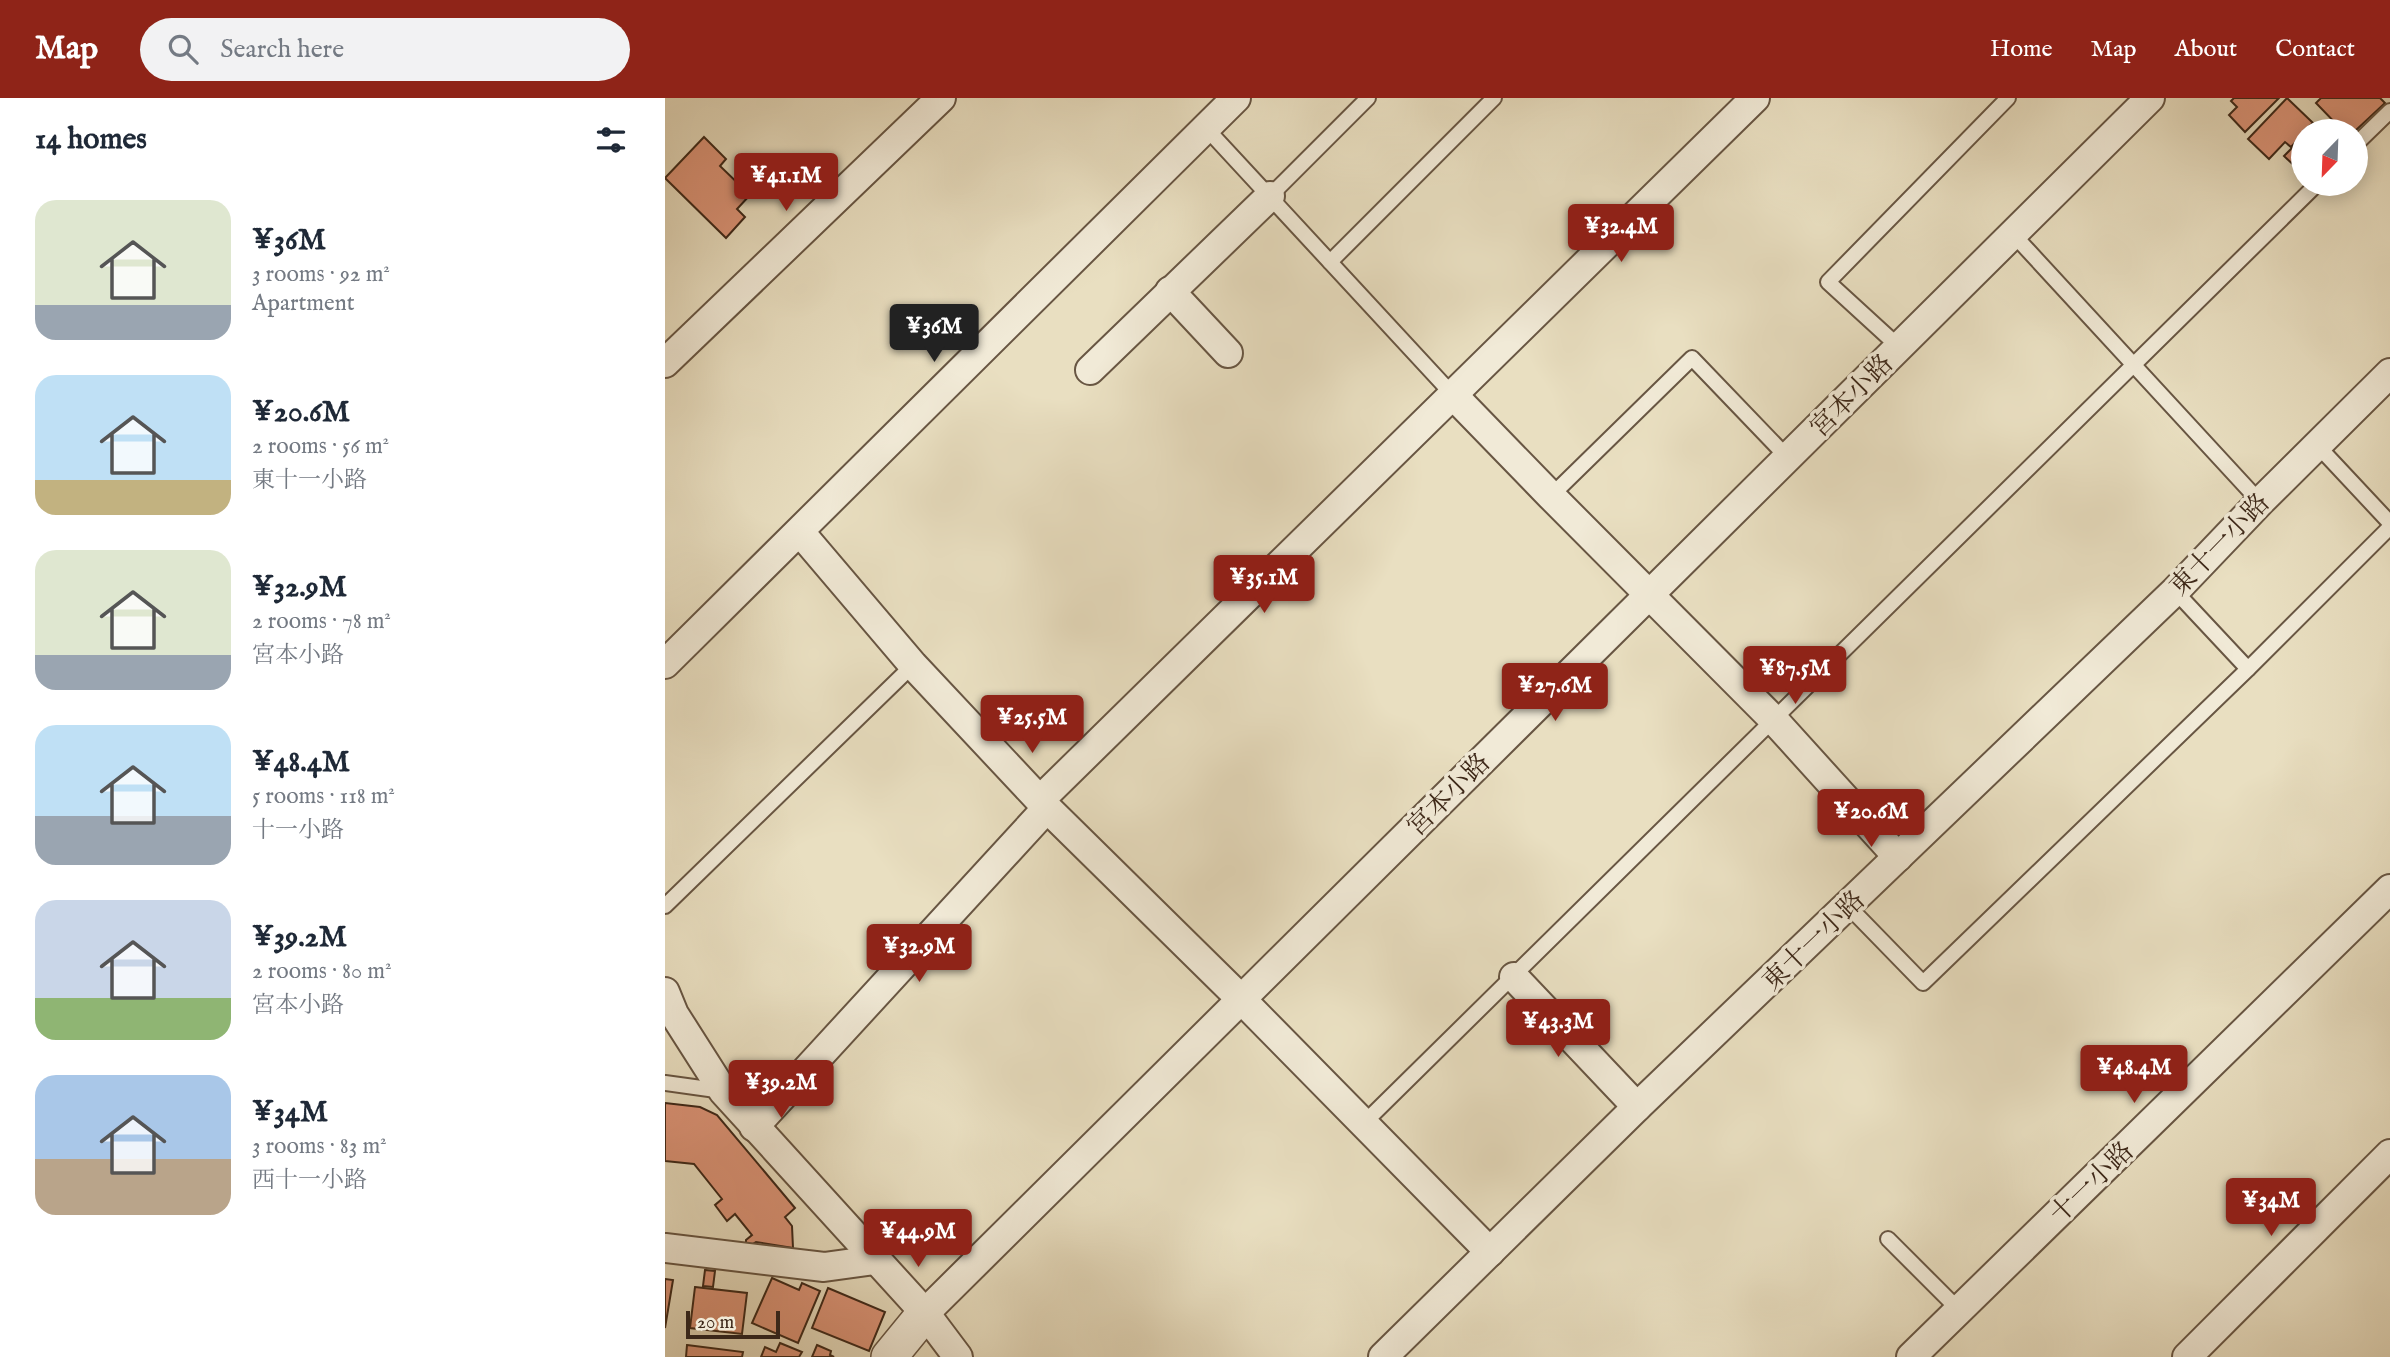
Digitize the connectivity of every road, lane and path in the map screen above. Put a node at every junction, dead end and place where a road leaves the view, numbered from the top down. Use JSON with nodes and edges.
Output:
{"nodes":[{"id":1,"x":941,"y":98,"type":"edge"},
{"id":2,"x":1236,"y":98,"type":"edge"},
{"id":3,"x":1368,"y":98,"type":"edge"},
{"id":4,"x":1494,"y":98,"type":"edge"},
{"id":5,"x":1755,"y":98,"type":"edge"},
{"id":6,"x":2008,"y":98,"type":"edge"},
{"id":7,"x":2150,"y":98,"type":"edge"},
{"id":8,"x":2390,"y":111,"type":"edge"},
{"id":9,"x":1206,"y":128,"type":"junction"},
{"id":10,"x":2368,"y":132,"type":"edge"},
{"id":11,"x":1270,"y":196,"type":"junction"},
{"id":12,"x":2305,"y":196,"type":"edge"},
{"id":13,"x":2013,"y":234,"type":"junction"},
{"id":14,"x":1330,"y":262,"type":"junction"},
{"id":15,"x":1170,"y":291,"type":"junction"},
{"id":16,"x":1899,"y":347,"type":"junction"},
{"id":17,"x":1228,"y":353,"type":"dead end"},
{"id":18,"x":665,"y":363,"type":"edge"},
{"id":19,"x":2134,"y":365,"type":"junction"},
{"id":20,"x":1090,"y":370,"type":"dead end"},
{"id":21,"x":2390,"y":373,"type":"edge"},
{"id":22,"x":1453,"y":395,"type":"junction"},
{"id":23,"x":2317,"y":445,"type":"junction"},
{"id":24,"x":1788,"y":458,"type":"junction"},
{"id":25,"x":1551,"y":496,"type":"junction"},
{"id":26,"x":2260,"y":502,"type":"junction"},
{"id":27,"x":2390,"y":525,"type":"edge"},
{"id":28,"x":800,"y":532,"type":"junction"},
{"id":29,"x":2175,"y":590,"type":"junction"},
{"id":30,"x":1650,"y":594,"type":"junction"},
{"id":31,"x":665,"y":664,"type":"edge"},
{"id":32,"x":913,"y":666,"type":"junction"},
{"id":33,"x":2249,"y":669,"type":"junction"},
{"id":34,"x":1773,"y":719,"type":"junction"},
{"id":35,"x":1044,"y":804,"type":"junction"},
{"id":36,"x":1898,"y":857,"type":"junction"},
{"id":37,"x":2390,"y":889,"type":"edge"},
{"id":38,"x":665,"y":906,"type":"edge"},
{"id":39,"x":1849,"y":906,"type":"junction"},
{"id":40,"x":1514,"y":978,"type":"junction"},
{"id":41,"x":665,"y":992,"type":"edge"},
{"id":42,"x":1241,"y":999,"type":"junction"},
{"id":43,"x":665,"y":1083,"type":"edge"},
{"id":44,"x":723,"y":1091,"type":"junction"},
{"id":45,"x":1637,"y":1107,"type":"junction"},
{"id":46,"x":1363,"y":1124,"type":"junction"},
{"id":47,"x":754,"y":1127,"type":"junction"},
{"id":48,"x":2390,"y":1154,"type":"edge"},
{"id":49,"x":1888,"y":1239,"type":"dead end"},
{"id":50,"x":665,"y":1248,"type":"edge"},
{"id":51,"x":1490,"y":1252,"type":"junction"},
{"id":52,"x":875,"y":1260,"type":"junction"},
{"id":53,"x":1959,"y":1310,"type":"junction"},
{"id":54,"x":925,"y":1313,"type":"junction"},
{"id":55,"x":889,"y":1357,"type":"edge"},
{"id":56,"x":958,"y":1357,"type":"edge"},
{"id":57,"x":1383,"y":1357,"type":"edge"},
{"id":58,"x":1911,"y":1357,"type":"edge"},
{"id":59,"x":2187,"y":1357,"type":"edge"}],
"edges":[{"from":1,"to":18,"type":"street"},
{"from":2,"to":9,"type":"street"},
{"from":3,"to":11,"type":"lane"},
{"from":4,"to":14,"type":"lane"},
{"from":5,"to":22,"type":"street"},
{"from":6,"to":16,"type":"lane"},
{"from":7,"to":13,"type":"street","name":"宮本小路"},
{"from":8,"to":10,"type":"lane"},
{"from":9,"to":11,"type":"lane"},
{"from":9,"to":28,"type":"street"},
{"from":11,"to":14,"type":"lane"},
{"from":11,"to":15,"type":"street"},
{"from":12,"to":19,"type":"lane"},
{"from":13,"to":16,"type":"street","name":"宮本小路"},
{"from":13,"to":19,"type":"lane"},
{"from":14,"to":22,"type":"lane"},
{"from":15,"to":17,"type":"street"},
{"from":15,"to":20,"type":"street"},
{"from":16,"to":24,"type":"street","name":"宮本小路"},
{"from":19,"to":26,"type":"lane"},
{"from":19,"to":34,"type":"lane"},
{"from":21,"to":23,"type":"street","name":"東十一小路"},
{"from":22,"to":25,"type":"street"},
{"from":22,"to":35,"type":"street"},
{"from":23,"to":26,"type":"street","name":"東十一小路"},
{"from":23,"to":27,"type":"lane"},
{"from":24,"to":25,"type":"lane"},
{"from":24,"to":30,"type":"street","name":"宮本小路"},
{"from":25,"to":30,"type":"street"},
{"from":26,"to":29,"type":"street","name":"東十一小路"},
{"from":27,"to":33,"type":"lane"},
{"from":28,"to":31,"type":"street"},
{"from":28,"to":32,"type":"street"},
{"from":29,"to":33,"type":"lane"},
{"from":29,"to":36,"type":"street","name":"東十一小路"},
{"from":30,"to":34,"type":"street"},
{"from":30,"to":42,"type":"street","name":"宮本小路"},
{"from":32,"to":35,"type":"street"},
{"from":32,"to":38,"type":"lane"},
{"from":33,"to":39,"type":"lane"},
{"from":34,"to":36,"type":"street"},
{"from":34,"to":40,"type":"lane"},
{"from":35,"to":42,"type":"street"},
{"from":35,"to":47,"type":"street"},
{"from":36,"to":39,"type":"street","name":"東十一小路"},
{"from":37,"to":53,"type":"street","name":"十一小路"},
{"from":39,"to":45,"type":"street","name":"東十一小路"},
{"from":40,"to":45,"type":"street"},
{"from":40,"to":46,"type":"lane"},
{"from":41,"to":44,"type":"street"},
{"from":42,"to":46,"type":"street"},
{"from":42,"to":54,"type":"street","name":"宮本小路"},
{"from":43,"to":44,"type":"lane"},
{"from":44,"to":47,"type":"street"},
{"from":45,"to":51,"type":"street","name":"東十一小路"},
{"from":46,"to":51,"type":"street"},
{"from":47,"to":52,"type":"street"},
{"from":48,"to":59,"type":"street"},
{"from":49,"to":53,"type":"lane"},
{"from":50,"to":52,"type":"street"},
{"from":51,"to":57,"type":"street","name":"東十一小路"},
{"from":52,"to":54,"type":"street"},
{"from":53,"to":58,"type":"street","name":"十一小路"},
{"from":54,"to":55,"type":"street"},
{"from":54,"to":56,"type":"street"}]}
